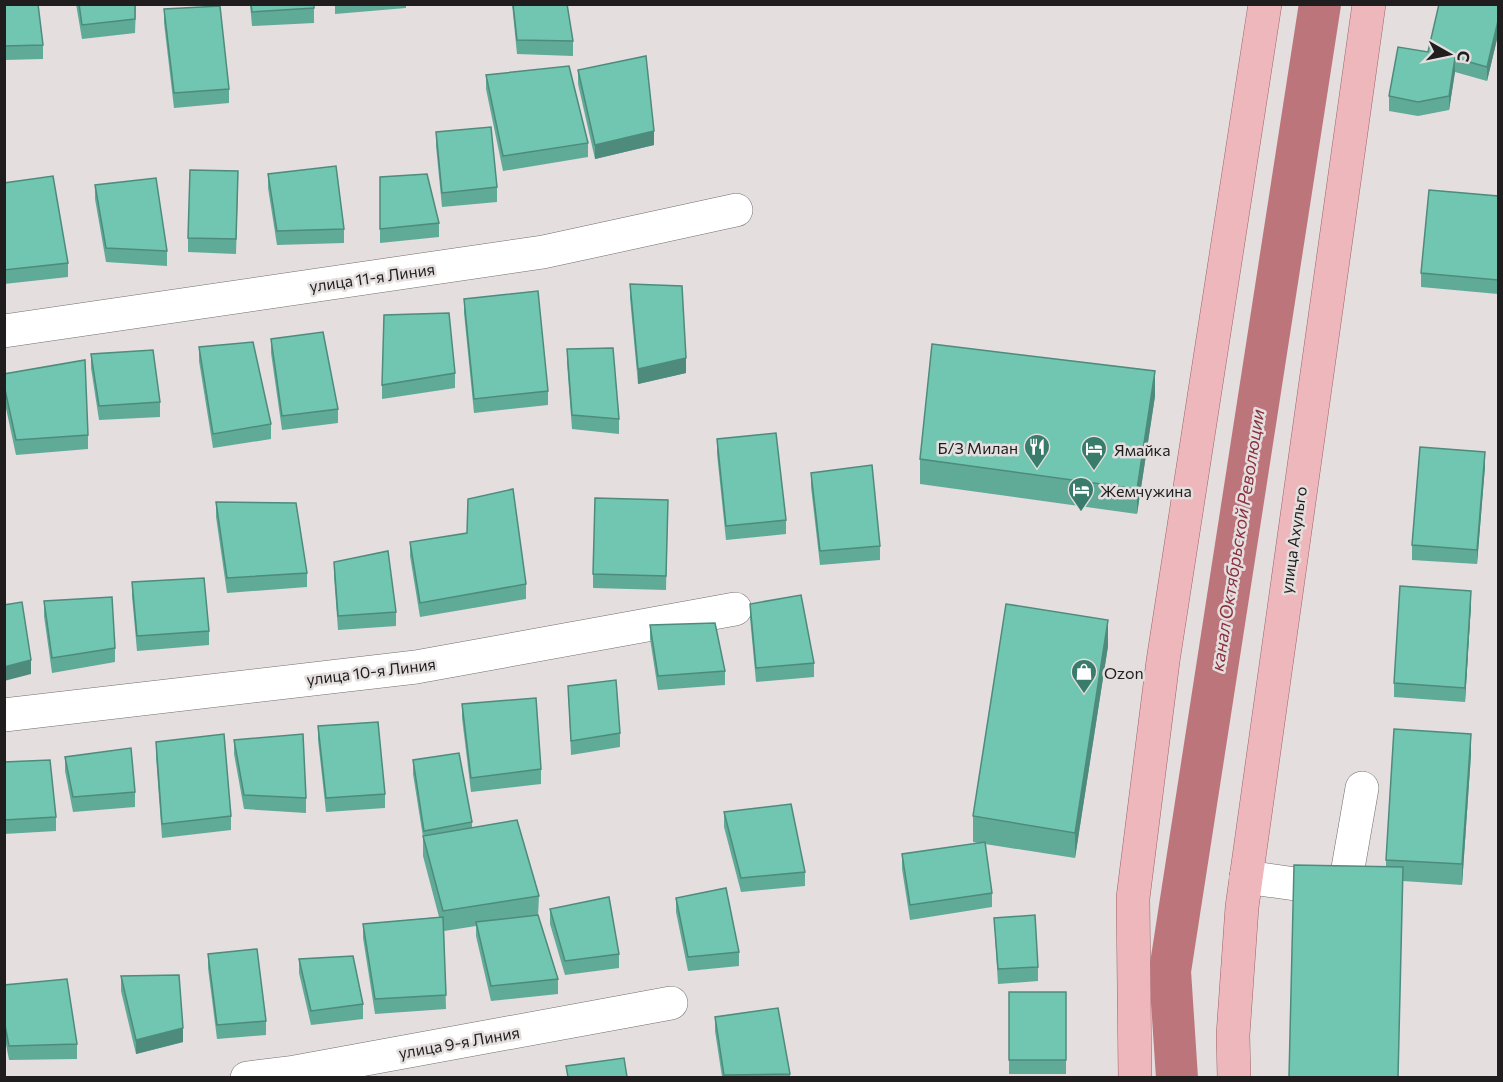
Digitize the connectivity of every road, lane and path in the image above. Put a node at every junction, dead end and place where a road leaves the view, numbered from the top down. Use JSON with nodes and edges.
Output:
{"nodes":[{"id":1,"x":1265,"y":4,"type":"edge"},
{"id":2,"x":1369,"y":4,"type":"edge"},
{"id":3,"x":736,"y":210,"type":"dead end"},
{"id":4,"x":4,"y":331,"type":"edge"},
{"id":5,"x":735,"y":609,"type":"dead end"},
{"id":6,"x":4,"y":715,"type":"edge"},
{"id":7,"x":1362,"y":788,"type":"dead end"},
{"id":8,"x":1246,"y":877,"type":"junction"},
{"id":9,"x":671,"y":1003,"type":"dead end"},
{"id":10,"x":247,"y":1077,"type":"edge"},
{"id":11,"x":1135,"y":1077,"type":"edge"},
{"id":12,"x":1234,"y":1077,"type":"edge"}],
"edges":[{"from":1,"to":11,"type":"main road"},
{"from":2,"to":8,"type":"main road","name":"улица Ахульго"},
{"from":3,"to":4,"type":"street","name":"улица 11-я Линия"},
{"from":5,"to":6,"type":"street","name":"улица 10-я Линия"},
{"from":7,"to":8,"type":"street"},
{"from":8,"to":12,"type":"main road","name":"улица Ахульго"},
{"from":9,"to":10,"type":"street","name":"улица 9-я Линия"}]}
